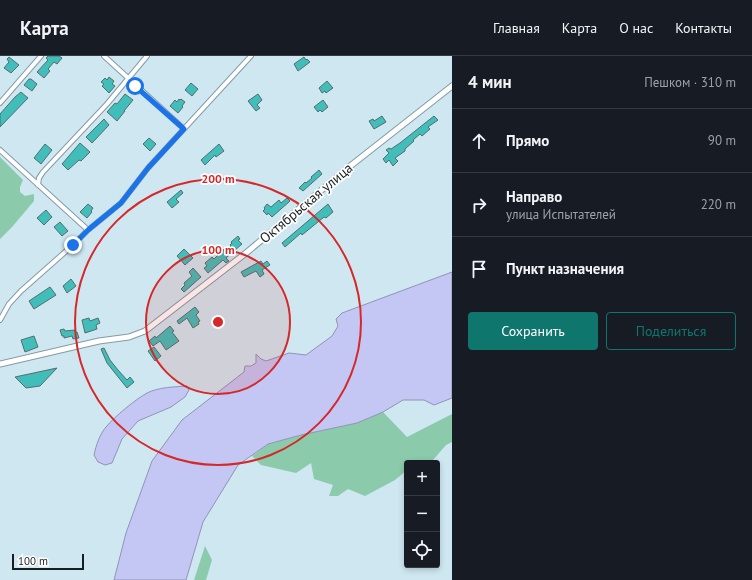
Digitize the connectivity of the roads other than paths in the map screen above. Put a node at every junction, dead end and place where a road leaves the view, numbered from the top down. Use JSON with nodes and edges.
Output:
{"nodes":[{"id":1,"x":41,"y":56,"type":"edge"},
{"id":2,"x":104,"y":56,"type":"edge"},
{"id":3,"x":147,"y":56,"type":"edge"},
{"id":4,"x":250,"y":56,"type":"edge"},
{"id":5,"x":128,"y":78,"type":"junction"},
{"id":6,"x":452,"y":86,"type":"edge"},
{"id":7,"x":0,"y":103,"type":"edge"},
{"id":8,"x":184,"y":129,"type":"junction"},
{"id":9,"x":0,"y":150,"type":"edge"},
{"id":10,"x":38,"y":184,"type":"junction"},
{"id":11,"x":88,"y":230,"type":"junction"},
{"id":12,"x":0,"y":320,"type":"edge"},
{"id":13,"x":0,"y":364,"type":"edge"}],
"edges":[{"from":1,"to":7,"type":"street"},
{"from":2,"to":5,"type":"street"},
{"from":3,"to":5,"type":"street"},
{"from":4,"to":8,"type":"street"},
{"from":5,"to":8,"type":"street"},
{"from":5,"to":10,"type":"street"},
{"from":6,"to":13,"type":"street","name":"Октябрьская улица"},
{"from":8,"to":11,"type":"street"},
{"from":9,"to":10,"type":"street"},
{"from":10,"to":11,"type":"street"},
{"from":11,"to":12,"type":"street"}]}
